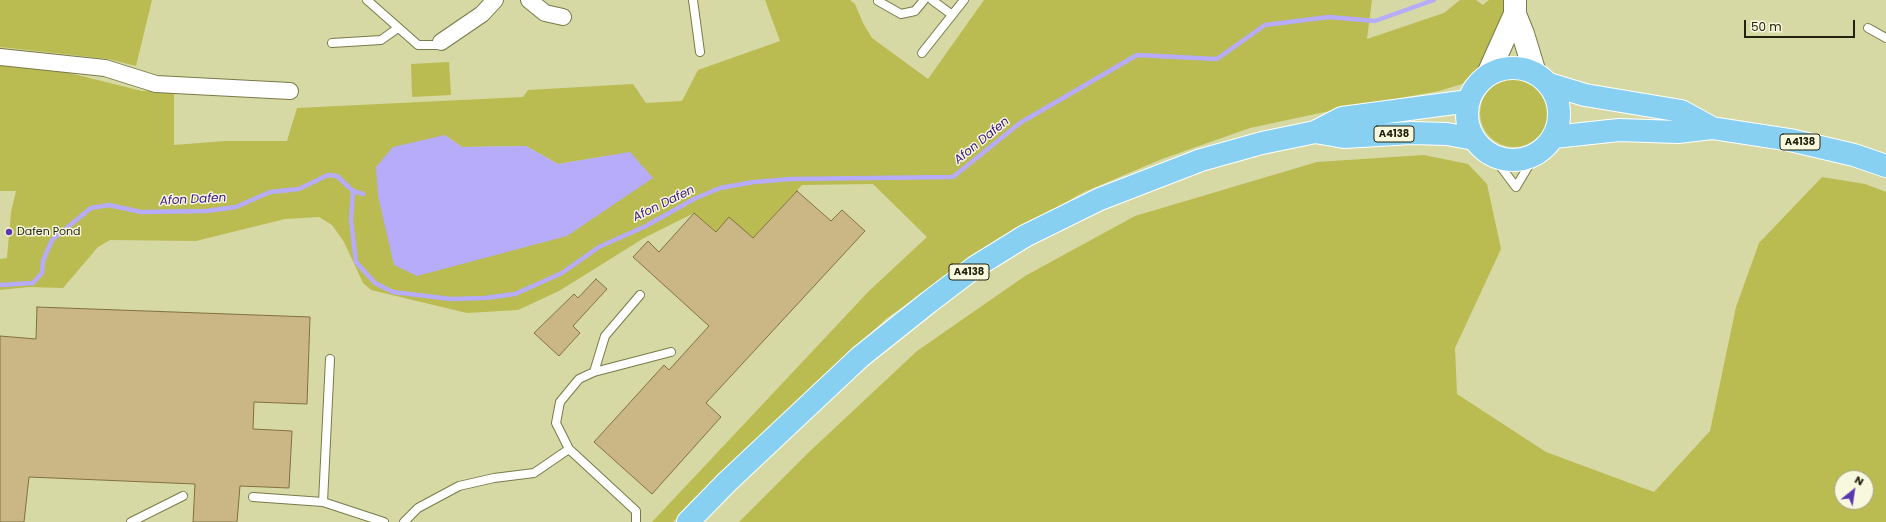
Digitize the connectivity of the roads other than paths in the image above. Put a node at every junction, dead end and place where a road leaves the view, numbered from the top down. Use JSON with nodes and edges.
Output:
{"nodes":[{"id":1,"x":367,"y":0,"type":"edge"},
{"id":2,"x":495,"y":0,"type":"edge"},
{"id":3,"x":529,"y":0,"type":"edge"},
{"id":4,"x":694,"y":0,"type":"edge"},
{"id":5,"x":924,"y":0,"type":"edge"},
{"id":6,"x":932,"y":0,"type":"edge"},
{"id":7,"x":964,"y":0,"type":"edge"},
{"id":8,"x":878,"y":1,"type":"dead end"},
{"id":9,"x":1515,"y":7,"type":"edge"},
{"id":10,"x":951,"y":14,"type":"junction"},
{"id":11,"x":563,"y":17,"type":"dead end"},
{"id":12,"x":398,"y":28,"type":"junction"},
{"id":13,"x":1868,"y":28,"type":"dead end"},
{"id":14,"x":1886,"y":38,"type":"edge"},
{"id":15,"x":441,"y":42,"type":"joint"},
{"id":16,"x":332,"y":43,"type":"dead end"},
{"id":17,"x":700,"y":52,"type":"dead end"},
{"id":18,"x":922,"y":53,"type":"dead end"},
{"id":19,"x":0,"y":57,"type":"edge"},
{"id":20,"x":1488,"y":74,"type":"junction"},
{"id":21,"x":1542,"y":78,"type":"junction"},
{"id":22,"x":290,"y":91,"type":"dead end"},
{"id":23,"x":1469,"y":101,"type":"junction"},
{"id":24,"x":1712,"y":128,"type":"junction"},
{"id":25,"x":1315,"y":132,"type":"junction"},
{"id":26,"x":1554,"y":137,"type":"junction"},
{"id":27,"x":1474,"y":139,"type":"junction"},
{"id":28,"x":1886,"y":166,"type":"edge"},
{"id":29,"x":640,"y":295,"type":"dead end"},
{"id":30,"x":671,"y":352,"type":"dead end"},
{"id":31,"x":330,"y":359,"type":"dead end"},
{"id":32,"x":594,"y":372,"type":"junction"},
{"id":33,"x":568,"y":449,"type":"junction"},
{"id":34,"x":183,"y":496,"type":"dead end"},
{"id":35,"x":253,"y":497,"type":"dead end"},
{"id":36,"x":323,"y":502,"type":"junction"},
{"id":37,"x":131,"y":522,"type":"edge"},
{"id":38,"x":384,"y":522,"type":"edge"},
{"id":39,"x":404,"y":522,"type":"edge"},
{"id":40,"x":636,"y":522,"type":"edge"},
{"id":41,"x":688,"y":522,"type":"edge"}],
"edges":[{"from":1,"to":12,"type":"lane"},
{"from":2,"to":15,"type":"street"},
{"from":3,"to":11,"type":"street"},
{"from":4,"to":17,"type":"lane"},
{"from":5,"to":8,"type":"lane"},
{"from":6,"to":10,"type":"lane"},
{"from":7,"to":10,"type":"lane"},
{"from":9,"to":20,"type":"main road"},
{"from":9,"to":21,"type":"main road"},
{"from":10,"to":18,"type":"lane"},
{"from":12,"to":15,"type":"lane"},
{"from":12,"to":16,"type":"lane"},
{"from":13,"to":14,"type":"lane"},
{"from":19,"to":22,"type":"street"},
{"from":20,"to":21,"type":"highway"},
{"from":20,"to":23,"type":"highway"},
{"from":21,"to":24,"type":"highway","number":"A4138"},
{"from":21,"to":26,"type":"highway"},
{"from":23,"to":25,"type":"highway","number":"A4138"},
{"from":23,"to":27,"type":"highway"},
{"from":24,"to":26,"type":"highway","number":"A4138"},
{"from":24,"to":28,"type":"highway","number":"A4138"},
{"from":25,"to":27,"type":"highway","number":"A4138"},
{"from":25,"to":41,"type":"highway","number":"A4138"},
{"from":26,"to":27,"type":"highway"},
{"from":29,"to":32,"type":"lane"},
{"from":30,"to":32,"type":"lane"},
{"from":31,"to":36,"type":"lane"},
{"from":32,"to":33,"type":"lane"},
{"from":33,"to":39,"type":"lane"},
{"from":33,"to":40,"type":"lane"},
{"from":34,"to":37,"type":"lane"},
{"from":35,"to":36,"type":"lane"},
{"from":36,"to":38,"type":"lane"}]}
